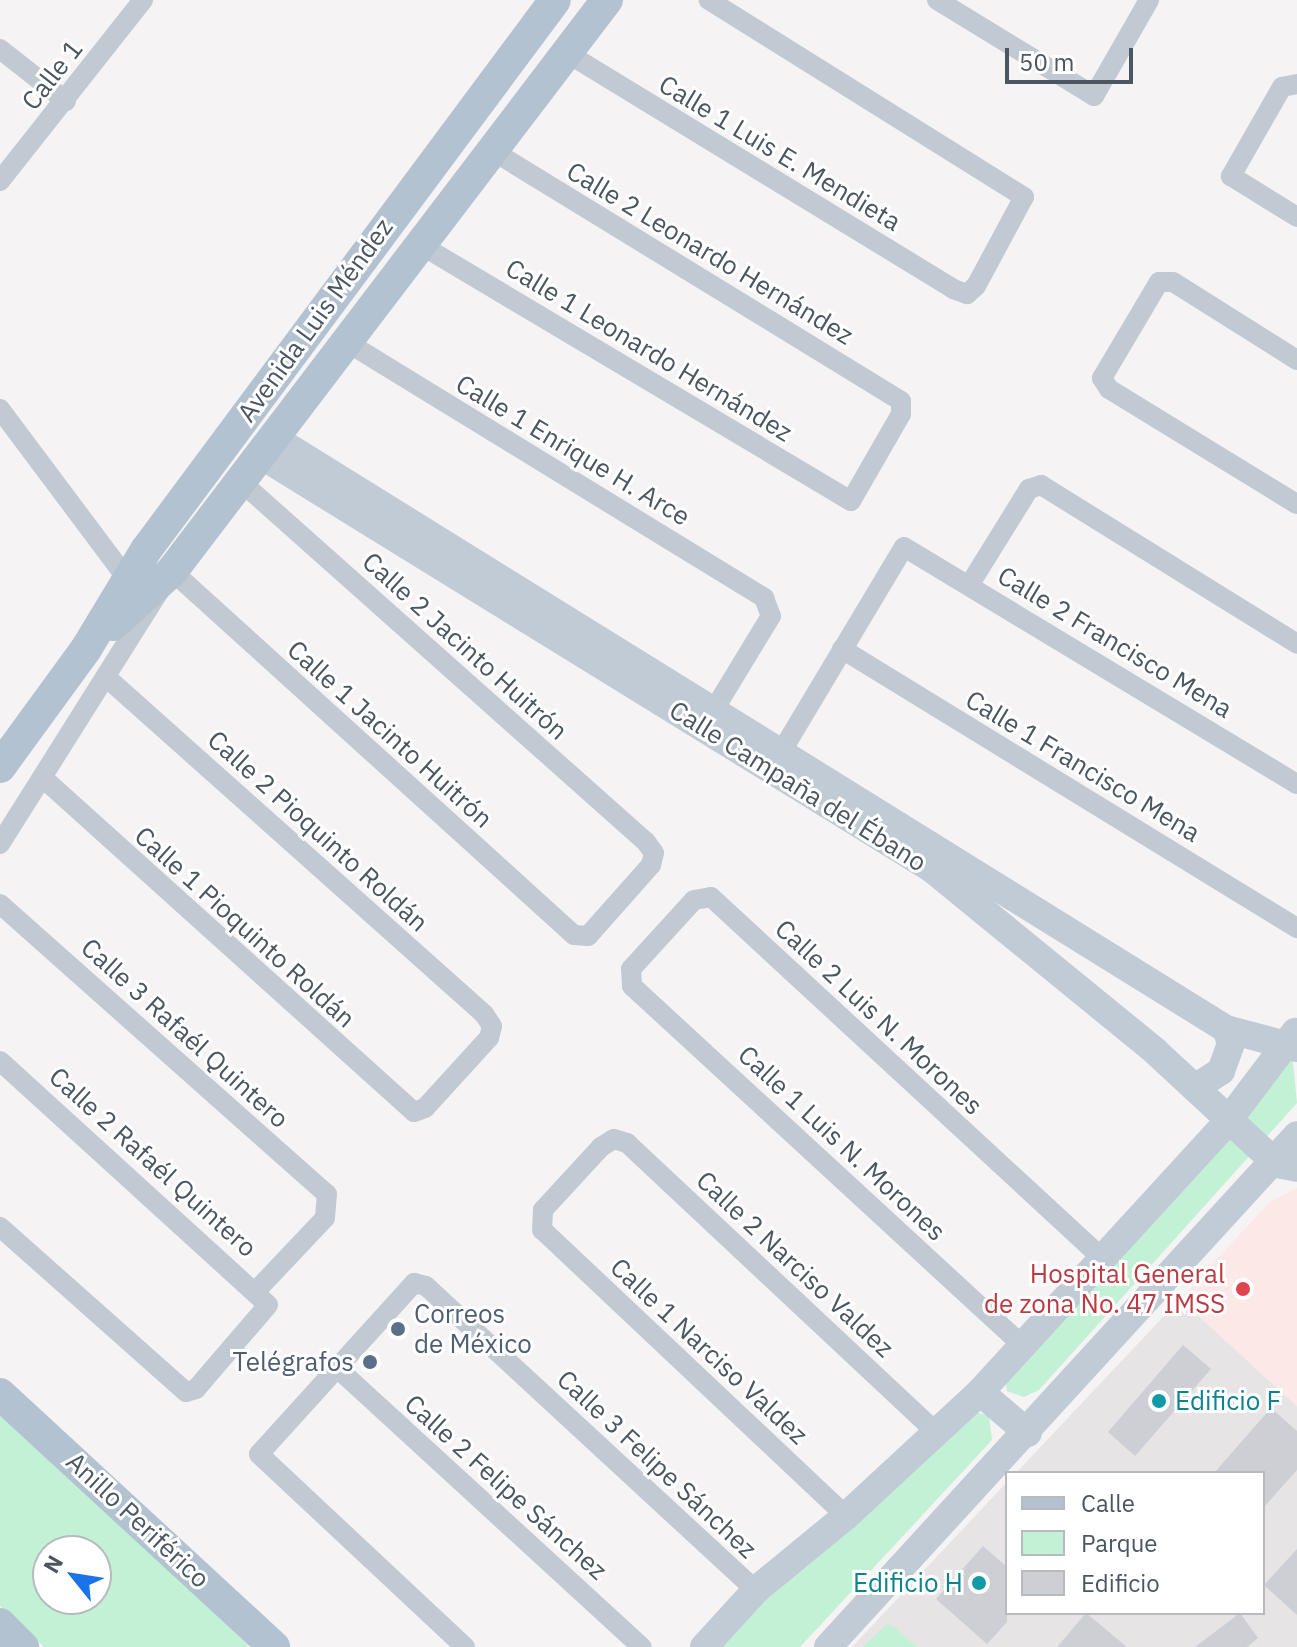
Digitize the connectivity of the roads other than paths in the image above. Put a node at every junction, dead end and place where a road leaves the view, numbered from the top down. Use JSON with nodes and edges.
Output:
{"nodes":[{"id":1,"x":142,"y":0,"type":"edge"},
{"id":2,"x":555,"y":0,"type":"edge"},
{"id":3,"x":607,"y":0,"type":"edge"},
{"id":4,"x":709,"y":0,"type":"edge"},
{"id":5,"x":937,"y":0,"type":"edge"},
{"id":6,"x":1149,"y":0,"type":"edge"},
{"id":7,"x":0,"y":49,"type":"edge"},
{"id":8,"x":567,"y":53,"type":"junction"},
{"id":9,"x":1294,"y":84,"type":"edge"},
{"id":10,"x":66,"y":101,"type":"junction"},
{"id":11,"x":492,"y":150,"type":"junction"},
{"id":12,"x":0,"y":181,"type":"edge"},
{"id":13,"x":1297,"y":217,"type":"edge"},
{"id":14,"x":421,"y":245,"type":"junction"},
{"id":15,"x":345,"y":341,"type":"junction"},
{"id":16,"x":1297,"y":360,"type":"edge"},
{"id":17,"x":0,"y":409,"type":"edge"},
{"id":18,"x":265,"y":446,"type":"junction"},
{"id":19,"x":239,"y":480,"type":"junction"},
{"id":20,"x":851,"y":501,"type":"joint"},
{"id":21,"x":1297,"y":504,"type":"edge"},
{"id":22,"x":172,"y":571,"type":"junction"},
{"id":23,"x":128,"y":580,"type":"junction"},
{"id":24,"x":970,"y":584,"type":"junction"},
{"id":25,"x":1297,"y":644,"type":"edge"},
{"id":26,"x":86,"y":649,"type":"junction"},
{"id":27,"x":842,"y":649,"type":"junction"},
{"id":28,"x":106,"y":677,"type":"junction"},
{"id":29,"x":715,"y":708,"type":"junction"},
{"id":30,"x":783,"y":749,"type":"junction"},
{"id":31,"x":0,"y":767,"type":"edge"},
{"id":32,"x":43,"y":778,"type":"junction"},
{"id":33,"x":1297,"y":784,"type":"edge"},
{"id":34,"x":0,"y":844,"type":"edge"},
{"id":35,"x":0,"y":904,"type":"edge"},
{"id":36,"x":1297,"y":928,"type":"edge"},
{"id":37,"x":574,"y":935,"type":"joint"},
{"id":38,"x":628,"y":979,"type":"joint"},
{"id":39,"x":1226,"y":1029,"type":"junction"},
{"id":40,"x":1294,"y":1040,"type":"edge"},
{"id":41,"x":0,"y":1061,"type":"edge"},
{"id":42,"x":1195,"y":1088,"type":"junction"},
{"id":43,"x":414,"y":1112,"type":"joint"},
{"id":44,"x":1227,"y":1122,"type":"junction"},
{"id":45,"x":1297,"y":1135,"type":"edge"},
{"id":46,"x":1287,"y":1166,"type":"edge"},
{"id":47,"x":539,"y":1222,"type":"joint"},
{"id":48,"x":0,"y":1227,"type":"edge"},
{"id":49,"x":1102,"y":1258,"type":"junction"},
{"id":50,"x":262,"y":1297,"type":"junction"},
{"id":51,"x":1022,"y":1345,"type":"junction"},
{"id":52,"x":335,"y":1366,"type":"junction"},
{"id":53,"x":980,"y":1392,"type":"junction"},
{"id":54,"x":0,"y":1394,"type":"edge"},
{"id":55,"x":937,"y":1433,"type":"junction"},
{"id":56,"x":1028,"y":1433,"type":"junction"},
{"id":57,"x":846,"y":1516,"type":"junction"},
{"id":58,"x":756,"y":1590,"type":"junction"},
{"id":59,"x":243,"y":1618,"type":"junction"},
{"id":60,"x":0,"y":1624,"type":"edge"},
{"id":61,"x":23,"y":1647,"type":"edge"},
{"id":62,"x":261,"y":1647,"type":"edge"},
{"id":63,"x":274,"y":1647,"type":"edge"},
{"id":64,"x":465,"y":1647,"type":"edge"},
{"id":65,"x":642,"y":1647,"type":"edge"},
{"id":66,"x":704,"y":1647,"type":"edge"},
{"id":67,"x":828,"y":1647,"type":"edge"}],
"edges":[{"from":1,"to":10,"type":"street","name":"Calle 1"},
{"from":2,"to":23,"type":"main road","name":"Avenida Luis Méndez"},
{"from":3,"to":8,"type":"main road","name":"Avenida Luis Méndez"},
{"from":4,"to":8,"type":"street","name":"Calle 1 Luis E. Mendieta"},
{"from":5,"to":6,"type":"street"},
{"from":7,"to":10,"type":"street"},
{"from":8,"to":11,"type":"main road","name":"Avenida Luis Méndez"},
{"from":9,"to":13,"type":"street"},
{"from":10,"to":12,"type":"street","name":"Calle 1"},
{"from":11,"to":14,"type":"main road","name":"Avenida Luis Méndez"},
{"from":11,"to":20,"type":"street","name":"Calle 2 Leonardo Hernández"},
{"from":14,"to":15,"type":"main road","name":"Avenida Luis Méndez"},
{"from":14,"to":20,"type":"street","name":"Calle 1 Leonardo Hernández"},
{"from":15,"to":18,"type":"main road","name":"Avenida Luis Méndez"},
{"from":15,"to":29,"type":"street","name":"Calle 1 Enrique H. Arce"},
{"from":16,"to":21,"type":"street"},
{"from":17,"to":23,"type":"street"},
{"from":18,"to":19,"type":"main road","name":"Avenida Luis Méndez"},
{"from":18,"to":29,"type":"street","name":"Calle Campaña del Ébano"},
{"from":18,"to":42,"type":"street","name":"Calle Campaña del Ébano"},
{"from":19,"to":22,"type":"main road","name":"Avenida Luis Méndez"},
{"from":19,"to":37,"type":"street","name":"Calle 2 Jacinto Huitrón"},
{"from":22,"to":26,"type":"main road","name":"Avenida Luis Méndez"},
{"from":22,"to":28,"type":"street","name":"Avenida Luis Méndez"},
{"from":22,"to":37,"type":"street","name":"Calle 1 Jacinto Huitrón"},
{"from":23,"to":26,"type":"main road","name":"Avenida Luis Méndez"},
{"from":24,"to":25,"type":"street"},
{"from":24,"to":27,"type":"street","name":"Calle 2 Francisco Mena"},
{"from":24,"to":33,"type":"street","name":"Calle 2 Francisco Mena"},
{"from":26,"to":31,"type":"main road","name":"Avenida Luis Méndez"},
{"from":27,"to":30,"type":"street"},
{"from":27,"to":36,"type":"street","name":"Calle 1 Francisco Mena"},
{"from":28,"to":32,"type":"street","name":"Avenida Luis Méndez"},
{"from":28,"to":43,"type":"street","name":"Calle 2 Pioquinto Roldán"},
{"from":29,"to":30,"type":"street","name":"Calle Campaña del Ébano"},
{"from":30,"to":39,"type":"street","name":"Calle Campaña del Ébano"},
{"from":32,"to":34,"type":"street","name":"Avenida Luis Méndez"},
{"from":32,"to":43,"type":"street","name":"Calle 1 Pioquinto Roldán"},
{"from":35,"to":50,"type":"street","name":"Calle 3 Rafaél Quintero"},
{"from":38,"to":49,"type":"street","name":"Calle 2 Luis N. Morones"},
{"from":38,"to":51,"type":"street","name":"Calle 1 Luis N. Morones"},
{"from":39,"to":40,"type":"street","name":"Calle Campaña del Ébano"},
{"from":39,"to":42,"type":"street"},
{"from":40,"to":44,"type":"street"},
{"from":41,"to":50,"type":"street","name":"Calle 2 Rafaél Quintero"},
{"from":42,"to":44,"type":"street","name":"Calle Campaña del Ébano"},
{"from":44,"to":46,"type":"street","name":"Calle Campaña del Ébano"},
{"from":44,"to":49,"type":"street"},
{"from":45,"to":46,"type":"street"},
{"from":46,"to":56,"type":"street"},
{"from":47,"to":55,"type":"street","name":"Calle 2 Narciso Valdez"},
{"from":47,"to":57,"type":"street","name":"Calle 1 Narciso Valdez"},
{"from":48,"to":50,"type":"street"},
{"from":49,"to":51,"type":"street"},
{"from":51,"to":53,"type":"street"},
{"from":52,"to":58,"type":"street","name":"Calle 3 Felipe Sánchez"},
{"from":52,"to":64,"type":"street"},
{"from":52,"to":65,"type":"street","name":"Calle 2 Felipe Sánchez"},
{"from":53,"to":55,"type":"street"},
{"from":53,"to":56,"type":"street"},
{"from":54,"to":59,"type":"main road","name":"Anillo Periférico"},
{"from":55,"to":57,"type":"street"},
{"from":56,"to":67,"type":"street"},
{"from":57,"to":58,"type":"street"},
{"from":58,"to":66,"type":"street"},
{"from":59,"to":62,"type":"main road"},
{"from":59,"to":63,"type":"main road","name":"Anillo Periférico"},
{"from":60,"to":61,"type":"main road"}]}
